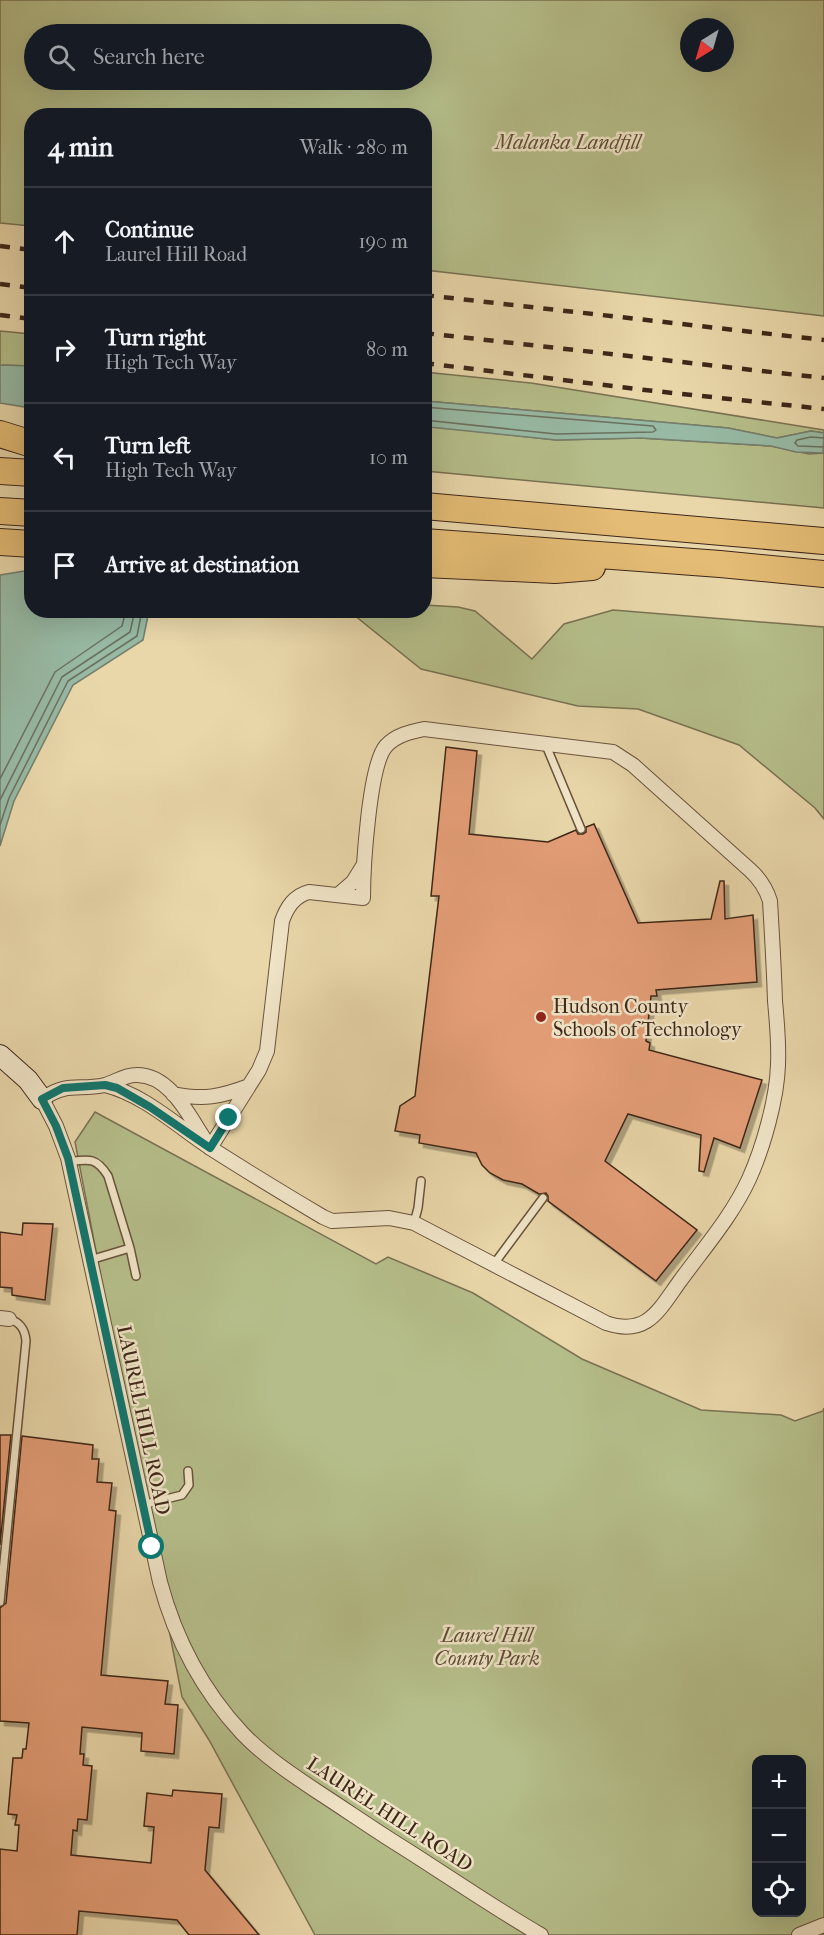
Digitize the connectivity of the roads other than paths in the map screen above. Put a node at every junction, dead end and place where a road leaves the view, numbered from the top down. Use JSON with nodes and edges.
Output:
{"nodes":[{"id":1,"x":0,"y":434,"type":"edge"},
{"id":2,"x":24,"y":442,"type":"edge"},
{"id":3,"x":0,"y":471,"type":"edge"},
{"id":4,"x":24,"y":472,"type":"edge"},
{"id":5,"x":432,"y":507,"type":"edge"},
{"id":6,"x":0,"y":511,"type":"edge"},
{"id":7,"x":24,"y":512,"type":"edge"},
{"id":8,"x":824,"y":541,"type":"edge"},
{"id":9,"x":0,"y":542,"type":"edge"},
{"id":10,"x":432,"y":543,"type":"edge"},
{"id":11,"x":24,"y":544,"type":"edge"},
{"id":12,"x":680,"y":561,"type":"junction"},
{"id":13,"x":432,"y":564,"type":"edge"},
{"id":14,"x":824,"y":574,"type":"edge"},
{"id":15,"x":545,"y":743,"type":"junction"},
{"id":16,"x":581,"y":829,"type":"dead end"},
{"id":17,"x":363,"y":866,"type":"junction"},
{"id":18,"x":338,"y":895,"type":"junction"},
{"id":19,"x":0,"y":1055,"type":"edge"},
{"id":20,"x":105,"y":1085,"type":"junction"},
{"id":21,"x":249,"y":1086,"type":"junction"},
{"id":22,"x":173,"y":1094,"type":"junction"},
{"id":23,"x":42,"y":1099,"type":"junction"},
{"id":24,"x":210,"y":1148,"type":"junction"},
{"id":25,"x":68,"y":1162,"type":"junction"},
{"id":26,"x":421,"y":1181,"type":"dead end"},
{"id":27,"x":543,"y":1198,"type":"dead end"},
{"id":28,"x":414,"y":1223,"type":"junction"},
{"id":29,"x":130,"y":1248,"type":"junction"},
{"id":30,"x":90,"y":1260,"type":"junction"},
{"id":31,"x":494,"y":1264,"type":"junction"},
{"id":32,"x":136,"y":1276,"type":"dead end"},
{"id":33,"x":4,"y":1318,"type":"edge"},
{"id":34,"x":188,"y":1471,"type":"dead end"},
{"id":35,"x":142,"y":1505,"type":"junction"},
{"id":36,"x":0,"y":1602,"type":"edge"},
{"id":37,"x":824,"y":1925,"type":"edge"},
{"id":38,"x":541,"y":1935,"type":"edge"},
{"id":39,"x":800,"y":1935,"type":"edge"}],
"edges":[{"from":1,"to":2,"type":"highway"},
{"from":3,"to":4,"type":"highway"},
{"from":5,"to":8,"type":"highway"},
{"from":6,"to":7,"type":"highway"},
{"from":9,"to":11,"type":"highway"},
{"from":10,"to":12,"type":"highway"},
{"from":12,"to":13,"type":"highway"},
{"from":12,"to":14,"type":"highway"},
{"from":15,"to":16,"type":"lane"},
{"from":15,"to":17,"type":"street"},
{"from":15,"to":31,"type":"street"},
{"from":17,"to":18,"type":"street"},
{"from":17,"to":18,"type":"street"},
{"from":18,"to":21,"type":"street"},
{"from":19,"to":23,"type":"street"},
{"from":20,"to":22,"type":"street"},
{"from":20,"to":23,"type":"street"},
{"from":20,"to":24,"type":"street"},
{"from":21,"to":22,"type":"street"},
{"from":21,"to":24,"type":"street"},
{"from":22,"to":24,"type":"street"},
{"from":23,"to":25,"type":"street","name":"LAUREL HILL ROAD"},
{"from":24,"to":28,"type":"street"},
{"from":25,"to":29,"type":"lane"},
{"from":25,"to":30,"type":"street","name":"LAUREL HILL ROAD"},
{"from":26,"to":28,"type":"lane"},
{"from":27,"to":31,"type":"lane"},
{"from":28,"to":31,"type":"street"},
{"from":29,"to":30,"type":"lane"},
{"from":29,"to":32,"type":"lane"},
{"from":30,"to":35,"type":"street","name":"LAUREL HILL ROAD"},
{"from":33,"to":36,"type":"lane"},
{"from":34,"to":35,"type":"lane"},
{"from":35,"to":38,"type":"street","name":"LAUREL HILL ROAD"},
{"from":37,"to":39,"type":"street"}]}
